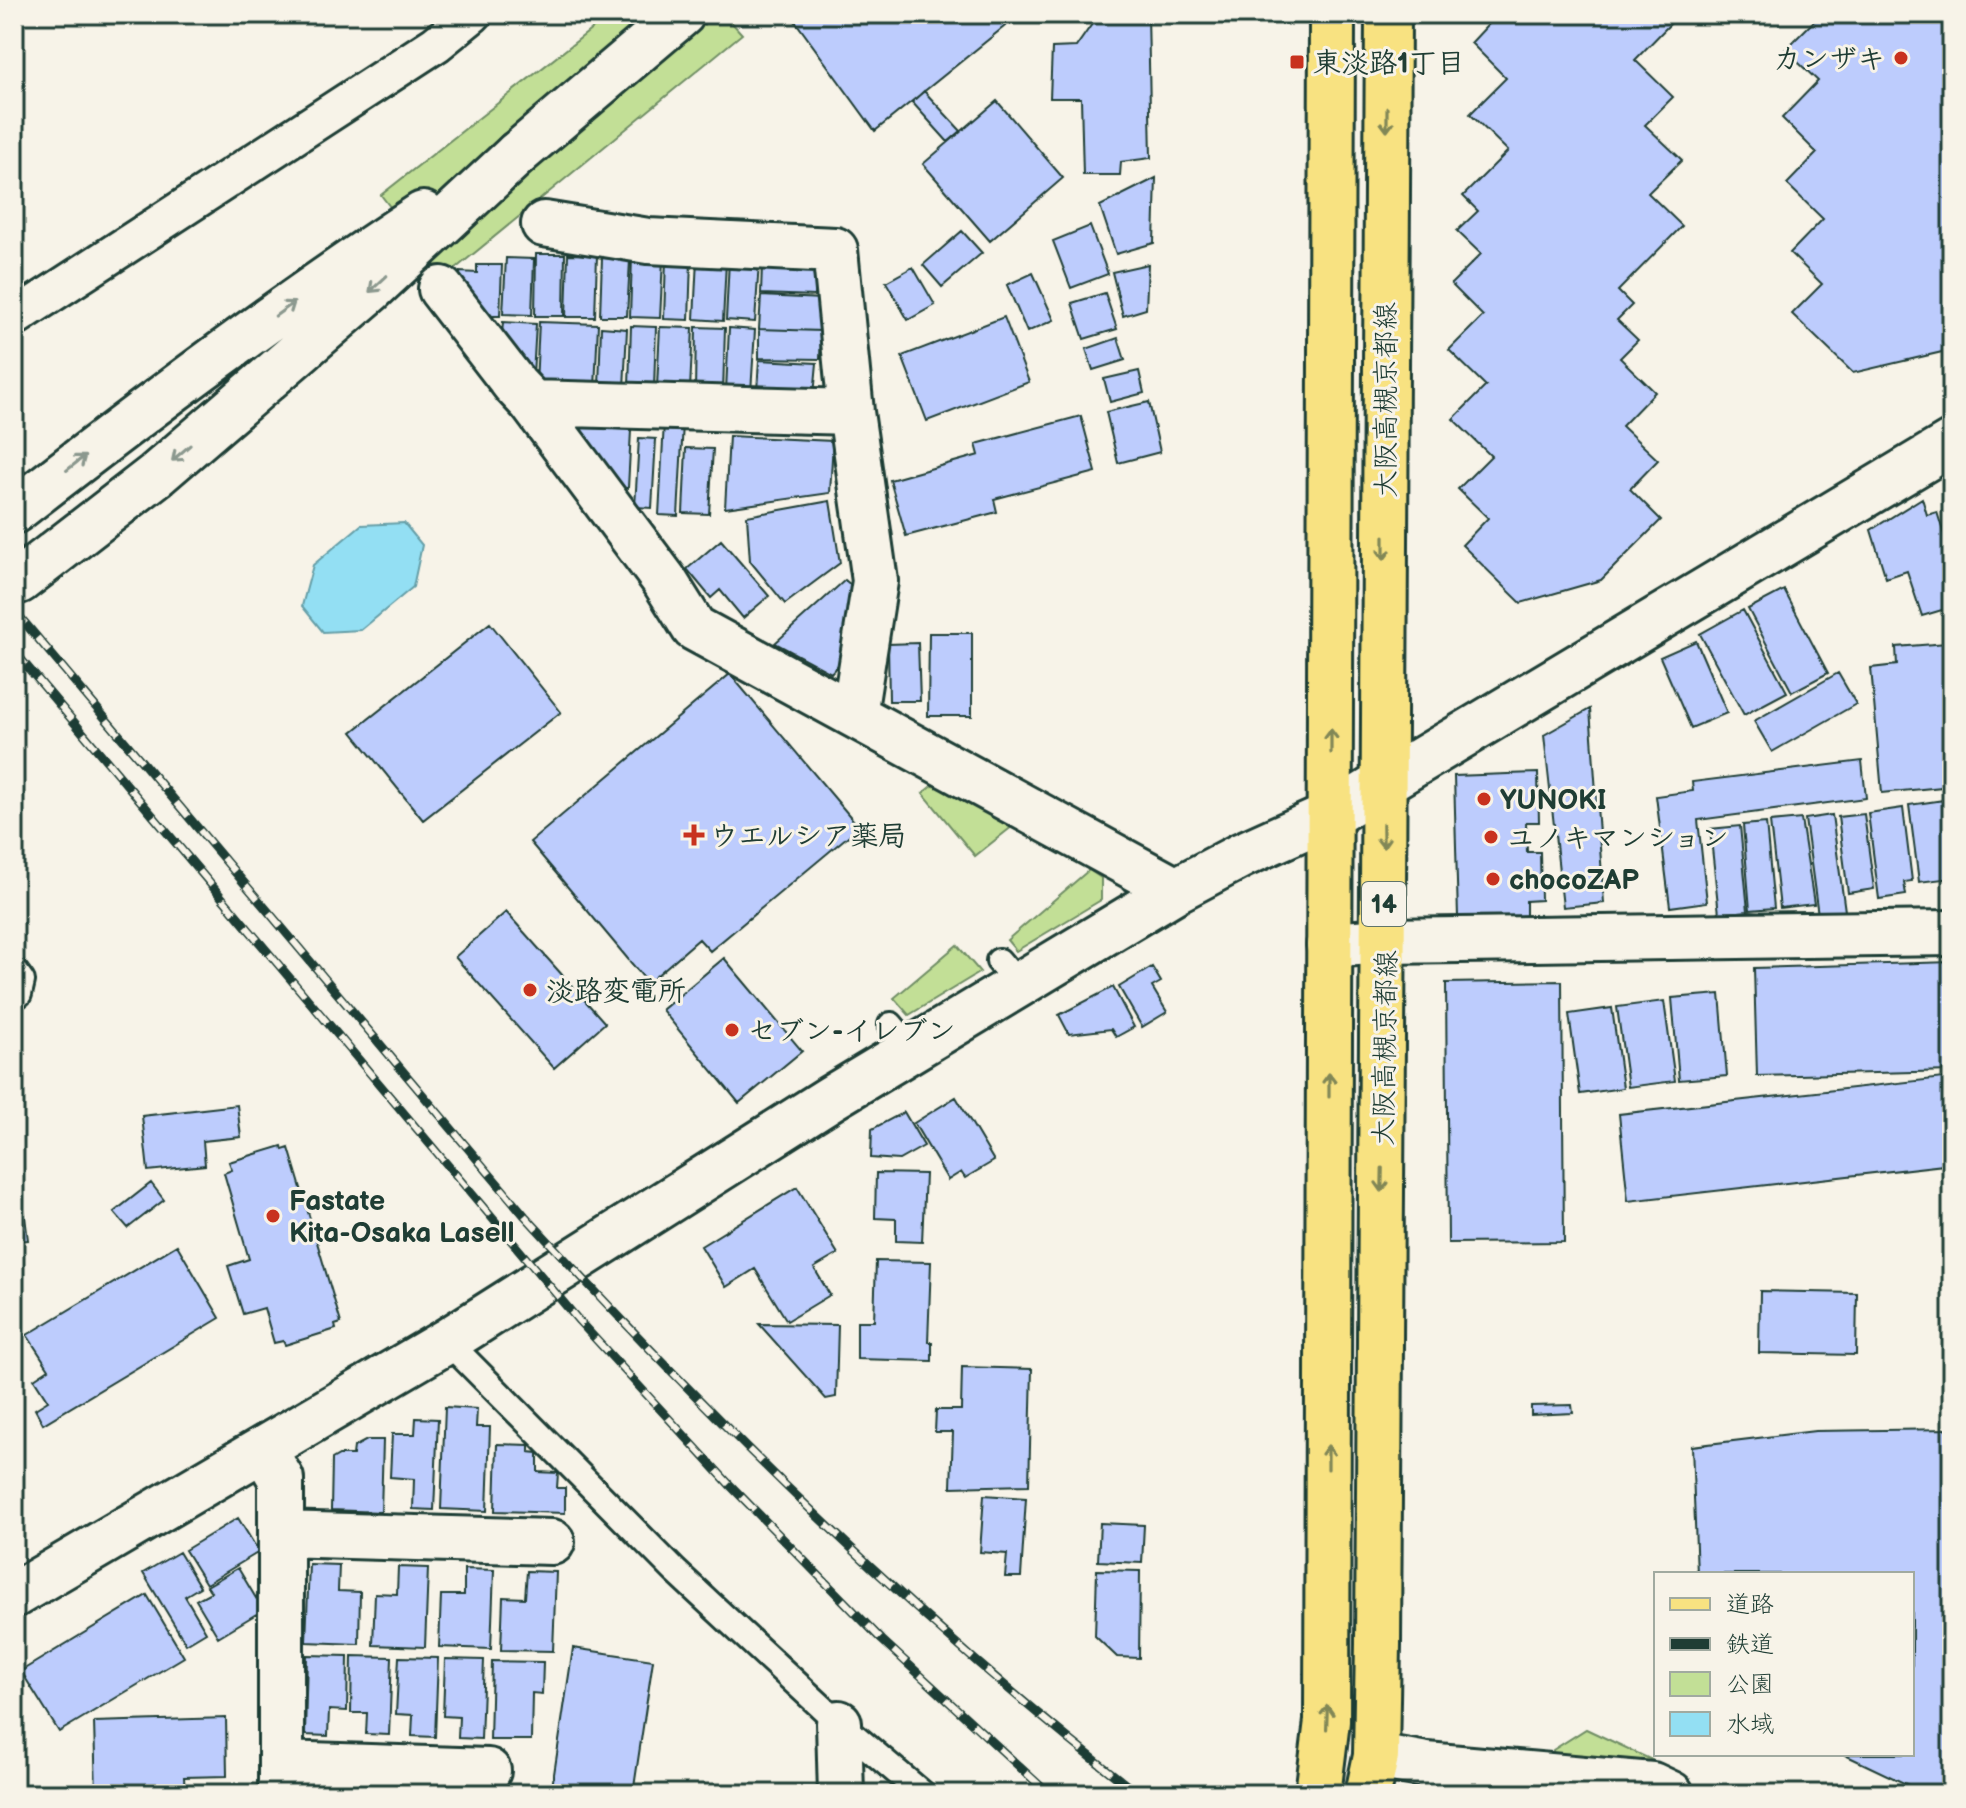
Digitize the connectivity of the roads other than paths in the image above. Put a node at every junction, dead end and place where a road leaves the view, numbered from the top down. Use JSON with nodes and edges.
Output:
{"nodes":[{"id":1,"x":473,"y":14,"type":"edge"},
{"id":2,"x":682,"y":14,"type":"edge"},
{"id":3,"x":1332,"y":14,"type":"edge"},
{"id":4,"x":1388,"y":14,"type":"edge"},
{"id":5,"x":517,"y":154,"type":"junction"},
{"id":6,"x":544,"y":224,"type":"dead end"},
{"id":7,"x":441,"y":289,"type":"dead end"},
{"id":8,"x":14,"y":318,"type":"edge"},
{"id":9,"x":532,"y":403,"type":"junction"},
{"id":10,"x":851,"y":412,"type":"junction"},
{"id":11,"x":1952,"y":443,"type":"edge"},
{"id":12,"x":14,"y":511,"type":"edge"},
{"id":13,"x":19,"y":581,"type":"dead end"},
{"id":14,"x":854,"y":715,"type":"junction"},
{"id":15,"x":1383,"y":783,"type":"junction"},
{"id":16,"x":1331,"y":815,"type":"junction"},
{"id":17,"x":1176,"y":890,"type":"junction"},
{"id":18,"x":1952,"y":933,"type":"edge"},
{"id":19,"x":1385,"y":941,"type":"junction"},
{"id":20,"x":1329,"y":945,"type":"junction"},
{"id":21,"x":14,"y":970,"type":"edge"},
{"id":22,"x":14,"y":997,"type":"edge"},
{"id":23,"x":447,"y":1341,"type":"junction"},
{"id":24,"x":264,"y":1450,"type":"junction"},
{"id":25,"x":281,"y":1534,"type":"junction"},
{"id":26,"x":552,"y":1542,"type":"dead end"},
{"id":27,"x":14,"y":1595,"type":"edge"},
{"id":28,"x":839,"y":1723,"type":"junction"},
{"id":29,"x":488,"y":1771,"type":"dead end"},
{"id":30,"x":1372,"y":1775,"type":"edge"},
{"id":31,"x":281,"y":1779,"type":"edge"},
{"id":32,"x":841,"y":1794,"type":"edge"},
{"id":33,"x":923,"y":1794,"type":"edge"},
{"id":34,"x":1318,"y":1794,"type":"edge"},
{"id":35,"x":1671,"y":1794,"type":"edge"}],
"edges":[{"from":1,"to":8,"type":"street"},
{"from":2,"to":5,"type":"street"},
{"from":16,"to":3,"type":"main road","name":"大阪高槻京都線","number":"14","one_way":true},
{"from":4,"to":15,"type":"main road","name":"大阪高槻京都線","number":"14","one_way":true},
{"from":12,"to":5,"type":"street","one_way":true},
{"from":5,"to":13,"type":"street","one_way":true},
{"from":6,"to":10,"type":"street"},
{"from":7,"to":9,"type":"street"},
{"from":9,"to":10,"type":"street"},
{"from":9,"to":14,"type":"street"},
{"from":10,"to":14,"type":"street"},
{"from":11,"to":15,"type":"street"},
{"from":14,"to":17,"type":"street"},
{"from":15,"to":16,"type":"street"},
{"from":15,"to":19,"type":"main road","name":"大阪高槻京都線","number":"14","one_way":true},
{"from":16,"to":17,"type":"street"},
{"from":16,"to":20,"type":"main road","name":"大阪高槻京都線","number":"14"},
{"from":17,"to":23,"type":"street"},
{"from":18,"to":19,"type":"street"},
{"from":19,"to":20,"type":"street"},
{"from":19,"to":30,"type":"main road","name":"大阪高槻京都線","number":"14","one_way":true},
{"from":34,"to":20,"type":"main road","name":"大阪高槻京都線","number":"14","one_way":true},
{"from":21,"to":22,"type":"lane"},
{"from":23,"to":24,"type":"street"},
{"from":23,"to":28,"type":"lane"},
{"from":24,"to":25,"type":"street"},
{"from":24,"to":27,"type":"street"},
{"from":25,"to":26,"type":"street"},
{"from":25,"to":31,"type":"street"},
{"from":28,"to":32,"type":"street"},
{"from":28,"to":33,"type":"lane"},
{"from":29,"to":31,"type":"street"},
{"from":30,"to":35,"type":"street"}]}
